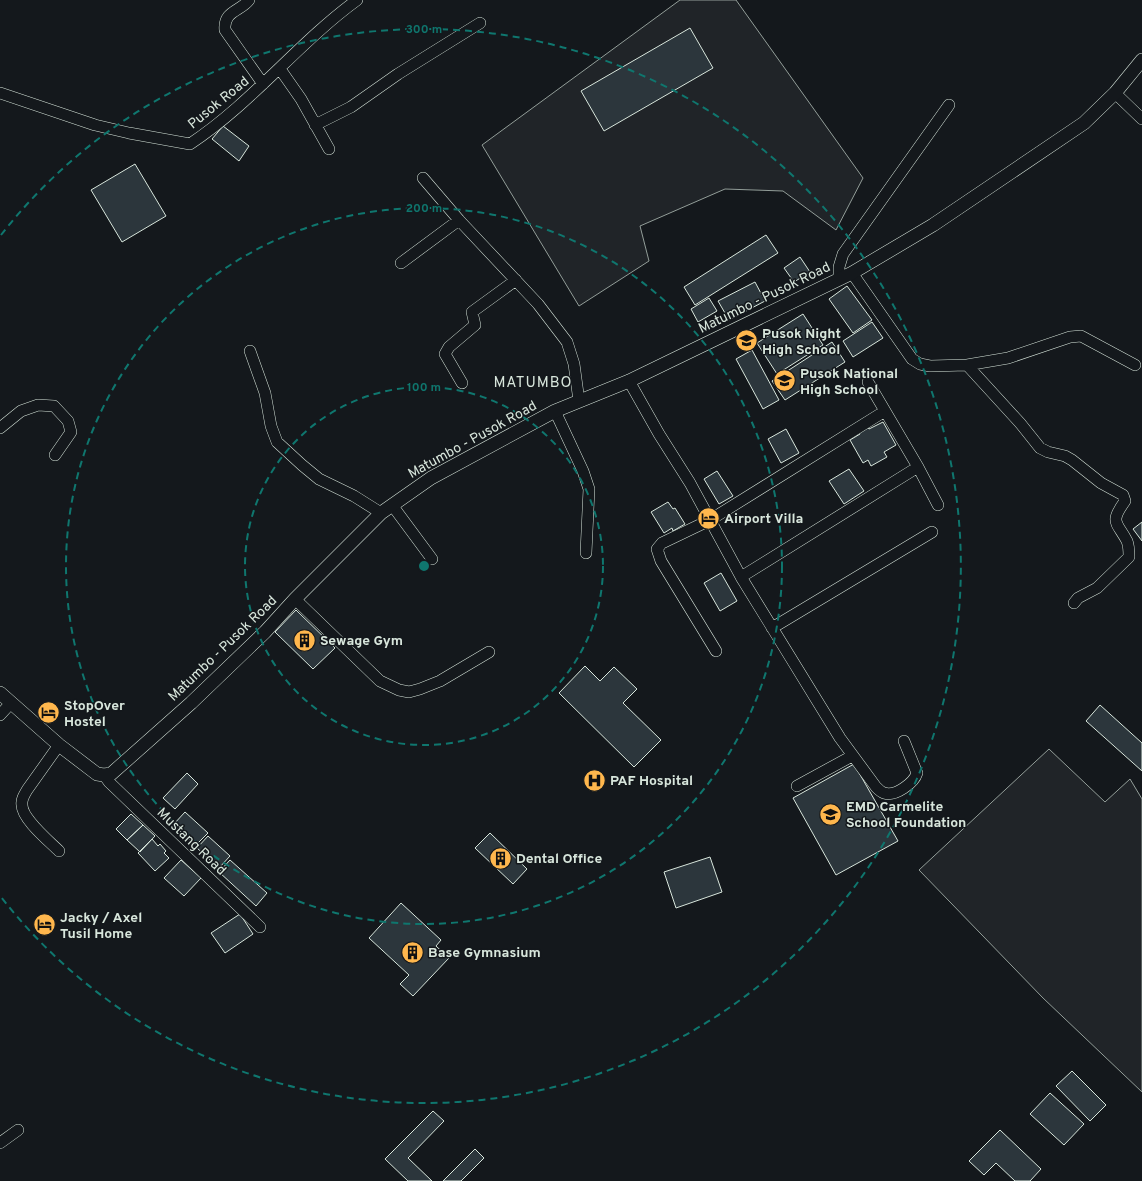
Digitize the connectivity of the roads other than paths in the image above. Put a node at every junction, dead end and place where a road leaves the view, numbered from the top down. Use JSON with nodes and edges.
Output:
{"nodes":[{"id":1,"x":249,"y":0,"type":"edge"},
{"id":2,"x":352,"y":1,"type":"edge"},
{"id":3,"x":480,"y":23,"type":"dead end"},
{"id":4,"x":1142,"y":60,"type":"edge"},
{"id":5,"x":280,"y":69,"type":"junction"},
{"id":6,"x":263,"y":84,"type":"junction"},
{"id":7,"x":0,"y":93,"type":"edge"},
{"id":8,"x":1115,"y":93,"type":"junction"},
{"id":9,"x":949,"y":105,"type":"dead end"},
{"id":10,"x":1142,"y":119,"type":"edge"},
{"id":11,"x":315,"y":125,"type":"junction"},
{"id":12,"x":329,"y":149,"type":"dead end"},
{"id":13,"x":423,"y":178,"type":"dead end"},
{"id":14,"x":459,"y":220,"type":"junction"},
{"id":15,"x":401,"y":263,"type":"dead end"},
{"id":16,"x":852,"y":273,"type":"junction"},
{"id":17,"x":839,"y":279,"type":"junction"},
{"id":18,"x":516,"y":280,"type":"junction"},
{"id":19,"x":250,"y":351,"type":"dead end"},
{"id":20,"x":967,"y":365,"type":"junction"},
{"id":21,"x":1135,"y":366,"type":"dead end"},
{"id":22,"x":629,"y":381,"type":"junction"},
{"id":23,"x":868,"y":382,"type":"dead end"},
{"id":24,"x":462,"y":383,"type":"dead end"},
{"id":25,"x":579,"y":400,"type":"junction"},
{"id":26,"x":555,"y":411,"type":"junction"},
{"id":27,"x":885,"y":411,"type":"junction"},
{"id":28,"x":0,"y":428,"type":"edge"},
{"id":29,"x":55,"y":455,"type":"dead end"},
{"id":30,"x":918,"y":467,"type":"junction"},
{"id":31,"x":392,"y":505,"type":"junction"},
{"id":32,"x":938,"y":505,"type":"dead end"},
{"id":33,"x":382,"y":513,"type":"junction"},
{"id":34,"x":710,"y":520,"type":"junction"},
{"id":35,"x":932,"y":532,"type":"dead end"},
{"id":36,"x":586,"y":553,"type":"dead end"},
{"id":37,"x":432,"y":559,"type":"dead end"},
{"id":38,"x":741,"y":577,"type":"junction"},
{"id":39,"x":295,"y":599,"type":"junction"},
{"id":40,"x":1074,"y":603,"type":"dead end"},
{"id":41,"x":772,"y":628,"type":"junction"},
{"id":42,"x":716,"y":651,"type":"dead end"},
{"id":43,"x":489,"y":652,"type":"dead end"},
{"id":44,"x":0,"y":693,"type":"edge"},
{"id":45,"x":11,"y":703,"type":"junction"},
{"id":46,"x":0,"y":715,"type":"edge"},
{"id":47,"x":904,"y":741,"type":"dead end"},
{"id":48,"x":59,"y":745,"type":"junction"},
{"id":49,"x":852,"y":756,"type":"junction"},
{"id":50,"x":104,"y":775,"type":"junction"},
{"id":51,"x":798,"y":786,"type":"dead end"},
{"id":52,"x":59,"y":851,"type":"dead end"},
{"id":53,"x":260,"y":927,"type":"dead end"},
{"id":54,"x":18,"y":1130,"type":"dead end"},
{"id":55,"x":0,"y":1143,"type":"edge"}],
"edges":[{"from":1,"to":6,"type":"street"},
{"from":2,"to":5,"type":"street","name":"Pusok Road"},
{"from":3,"to":11,"type":"street"},
{"from":4,"to":8,"type":"street","name":"Matumbo - Pusok Road"},
{"from":5,"to":6,"type":"street","name":"Pusok Road"},
{"from":5,"to":11,"type":"street"},
{"from":6,"to":7,"type":"street","name":"Pusok Road"},
{"from":8,"to":10,"type":"street"},
{"from":8,"to":16,"type":"street","name":"Matumbo - Pusok Road"},
{"from":9,"to":17,"type":"street"},
{"from":11,"to":12,"type":"street"},
{"from":13,"to":14,"type":"street"},
{"from":14,"to":15,"type":"street"},
{"from":14,"to":18,"type":"street"},
{"from":16,"to":17,"type":"street","name":"Matumbo - Pusok Road"},
{"from":16,"to":20,"type":"street"},
{"from":17,"to":22,"type":"street","name":"Matumbo - Pusok Road"},
{"from":18,"to":24,"type":"street"},
{"from":18,"to":25,"type":"street"},
{"from":19,"to":33,"type":"street"},
{"from":20,"to":21,"type":"street"},
{"from":20,"to":40,"type":"street"},
{"from":22,"to":25,"type":"street","name":"Matumbo - Pusok Road"},
{"from":22,"to":34,"type":"street"},
{"from":23,"to":27,"type":"street"},
{"from":25,"to":26,"type":"street","name":"Matumbo - Pusok Road"},
{"from":26,"to":31,"type":"street","name":"Matumbo - Pusok Road"},
{"from":26,"to":36,"type":"street"},
{"from":27,"to":30,"type":"street"},
{"from":27,"to":34,"type":"street"},
{"from":28,"to":29,"type":"street"},
{"from":30,"to":32,"type":"street"},
{"from":30,"to":38,"type":"street"},
{"from":31,"to":33,"type":"street","name":"Matumbo - Pusok Road"},
{"from":31,"to":37,"type":"street"},
{"from":33,"to":39,"type":"street","name":"Matumbo - Pusok Road"},
{"from":34,"to":38,"type":"street"},
{"from":34,"to":42,"type":"street"},
{"from":35,"to":41,"type":"street"},
{"from":38,"to":41,"type":"street"},
{"from":39,"to":43,"type":"street"},
{"from":39,"to":50,"type":"street","name":"Matumbo - Pusok Road"},
{"from":41,"to":49,"type":"street"},
{"from":44,"to":45,"type":"street"},
{"from":45,"to":46,"type":"street"},
{"from":45,"to":48,"type":"street"},
{"from":47,"to":49,"type":"street"},
{"from":48,"to":50,"type":"street"},
{"from":48,"to":52,"type":"street"},
{"from":49,"to":51,"type":"street"},
{"from":50,"to":53,"type":"street","name":"Mustang Road"},
{"from":54,"to":55,"type":"street"}]}
